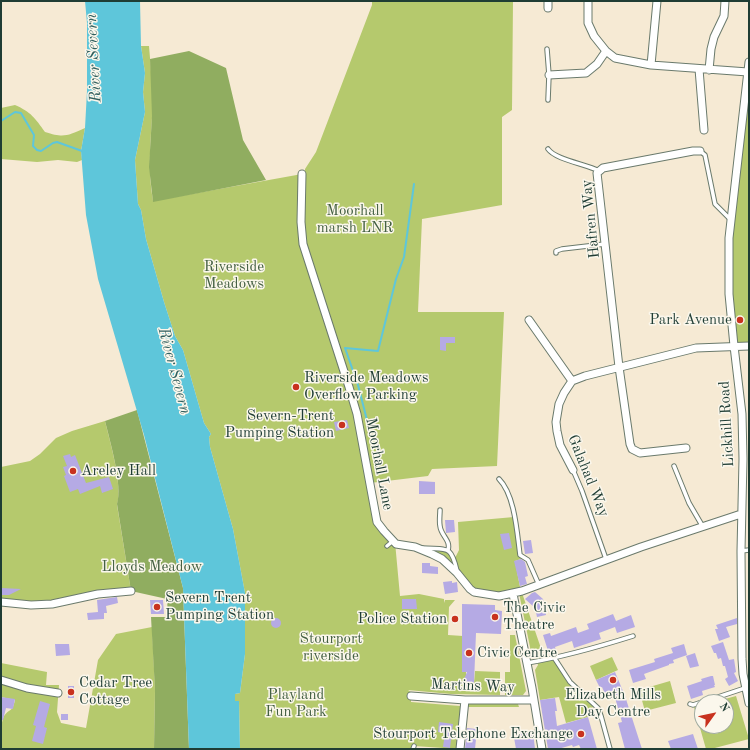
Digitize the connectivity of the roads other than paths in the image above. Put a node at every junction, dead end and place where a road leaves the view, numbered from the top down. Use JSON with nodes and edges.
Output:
{"nodes":[{"id":1,"x":588,"y":1,"type":"edge"},
{"id":2,"x":657,"y":1,"type":"edge"},
{"id":3,"x":725,"y":1,"type":"edge"},
{"id":4,"x":548,"y":49,"type":"dead end"},
{"id":5,"x":606,"y":51,"type":"junction"},
{"id":6,"x":749,"y":62,"type":"edge"},
{"id":7,"x":651,"y":66,"type":"junction"},
{"id":8,"x":699,"y":70,"type":"junction"},
{"id":9,"x":709,"y":70,"type":"junction"},
{"id":10,"x":748,"y":72,"type":"junction"},
{"id":11,"x":550,"y":75,"type":"junction"},
{"id":12,"x":548,"y":100,"type":"dead end"},
{"id":13,"x":704,"y":130,"type":"dead end"},
{"id":14,"x":548,"y":149,"type":"dead end"},
{"id":15,"x":700,"y":151,"type":"joint"},
{"id":16,"x":599,"y":171,"type":"junction"},
{"id":17,"x":302,"y":174,"type":"dead end"},
{"id":18,"x":731,"y":220,"type":"junction"},
{"id":19,"x":606,"y":244,"type":"junction"},
{"id":20,"x":556,"y":253,"type":"dead end"},
{"id":21,"x":529,"y":320,"type":"dead end"},
{"id":22,"x":734,"y":346,"type":"junction"},
{"id":23,"x":749,"y":346,"type":"edge"},
{"id":24,"x":619,"y":367,"type":"junction"},
{"id":25,"x":572,"y":381,"type":"junction"},
{"id":26,"x":686,"y":448,"type":"dead end"},
{"id":27,"x":674,"y":466,"type":"dead end"},
{"id":28,"x":573,"y":470,"type":"joint"},
{"id":29,"x":499,"y":479,"type":"dead end"},
{"id":30,"x":440,"y":510,"type":"dead end"},
{"id":31,"x":741,"y":514,"type":"junction"},
{"id":32,"x":703,"y":527,"type":"junction"},
{"id":33,"x":393,"y":541,"type":"junction"},
{"id":34,"x":387,"y":546,"type":"dead end"},
{"id":35,"x":415,"y":547,"type":"junction"},
{"id":36,"x":448,"y":550,"type":"junction"},
{"id":37,"x":741,"y":550,"type":"junction"},
{"id":38,"x":749,"y":550,"type":"edge"},
{"id":39,"x":607,"y":560,"type":"junction"},
{"id":40,"x":457,"y":574,"type":"junction"},
{"id":41,"x":539,"y":585,"type":"junction"},
{"id":42,"x":131,"y":591,"type":"dead end"},
{"id":43,"x":513,"y":594,"type":"junction"},
{"id":44,"x":1,"y":602,"type":"edge"},
{"id":45,"x":633,"y":636,"type":"dead end"},
{"id":46,"x":556,"y":659,"type":"junction"},
{"id":47,"x":527,"y":663,"type":"junction"},
{"id":48,"x":1,"y":680,"type":"edge"},
{"id":49,"x":745,"y":688,"type":"junction"},
{"id":50,"x":58,"y":694,"type":"dead end"},
{"id":51,"x":727,"y":694,"type":"edge"},
{"id":52,"x":411,"y":696,"type":"dead end"},
{"id":53,"x":465,"y":700,"type":"junction"},
{"id":54,"x":534,"y":700,"type":"junction"},
{"id":55,"x":749,"y":703,"type":"edge"},
{"id":56,"x":690,"y":704,"type":"dead end"},
{"id":57,"x":694,"y":705,"type":"edge"},
{"id":58,"x":460,"y":749,"type":"edge"},
{"id":59,"x":542,"y":749,"type":"edge"},
{"id":60,"x":610,"y":749,"type":"edge"}],
"edges":[{"from":1,"to":5,"type":"street"},
{"from":2,"to":7,"type":"street"},
{"from":3,"to":9,"type":"street"},
{"from":4,"to":11,"type":"lane"},
{"from":5,"to":7,"type":"street"},
{"from":5,"to":11,"type":"street"},
{"from":6,"to":10,"type":"street","name":"Lickhill Road"},
{"from":7,"to":8,"type":"street"},
{"from":8,"to":9,"type":"street"},
{"from":8,"to":13,"type":"street"},
{"from":9,"to":10,"type":"street"},
{"from":10,"to":18,"type":"street","name":"Lickhill Road"},
{"from":11,"to":12,"type":"lane"},
{"from":14,"to":16,"type":"lane"},
{"from":15,"to":16,"type":"street","name":"Hafren Way"},
{"from":15,"to":18,"type":"lane"},
{"from":16,"to":19,"type":"street","name":"Hafren Way"},
{"from":17,"to":33,"type":"street","name":"Moorhall Lane"},
{"from":18,"to":22,"type":"street","name":"Lickhill Road"},
{"from":19,"to":20,"type":"lane"},
{"from":19,"to":24,"type":"street","name":"Hafren Way"},
{"from":21,"to":25,"type":"street"},
{"from":22,"to":23,"type":"street"},
{"from":22,"to":24,"type":"street"},
{"from":22,"to":31,"type":"street","name":"Lickhill Road"},
{"from":24,"to":25,"type":"street"},
{"from":24,"to":26,"type":"street","name":"Hafren Way"},
{"from":25,"to":28,"type":"street","name":"Galahad Way"},
{"from":27,"to":32,"type":"lane"},
{"from":28,"to":39,"type":"lane","name":"Galahad Way"},
{"from":29,"to":41,"type":"lane"},
{"from":30,"to":36,"type":"lane"},
{"from":31,"to":32,"type":"street"},
{"from":31,"to":37,"type":"street","name":"Lickhill Road"},
{"from":32,"to":39,"type":"street"},
{"from":33,"to":34,"type":"lane"},
{"from":33,"to":35,"type":"street"},
{"from":35,"to":36,"type":"lane"},
{"from":35,"to":40,"type":"street"},
{"from":36,"to":40,"type":"lane"},
{"from":37,"to":38,"type":"lane"},
{"from":37,"to":49,"type":"street","name":"Lickhill Road"},
{"from":39,"to":41,"type":"street"},
{"from":40,"to":43,"type":"street"},
{"from":41,"to":43,"type":"street"},
{"from":42,"to":44,"type":"street"},
{"from":43,"to":47,"type":"street"},
{"from":45,"to":46,"type":"lane"},
{"from":46,"to":47,"type":"lane"},
{"from":46,"to":60,"type":"lane"},
{"from":47,"to":54,"type":"street"},
{"from":48,"to":50,"type":"street"},
{"from":49,"to":51,"type":"lane"},
{"from":49,"to":55,"type":"street","name":"Lickhill Road"},
{"from":52,"to":53,"type":"street","name":"Martins Way"},
{"from":53,"to":54,"type":"street","name":"Martins Way"},
{"from":53,"to":58,"type":"street"},
{"from":54,"to":59,"type":"street"},
{"from":56,"to":57,"type":"lane"}]}
